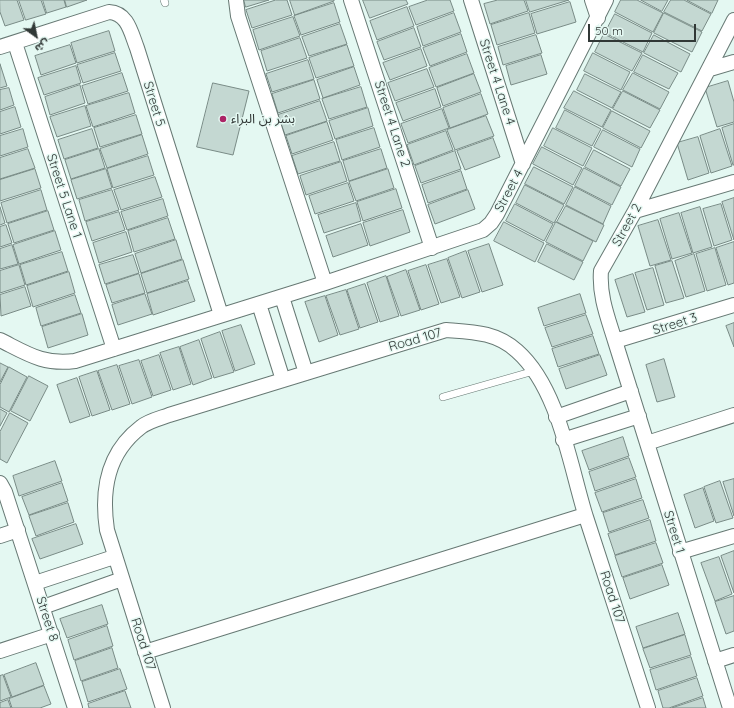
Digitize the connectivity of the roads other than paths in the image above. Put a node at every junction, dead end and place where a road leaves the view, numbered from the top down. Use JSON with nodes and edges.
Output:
{"nodes":[{"id":1,"x":236,"y":0,"type":"edge"},
{"id":2,"x":351,"y":0,"type":"edge"},
{"id":3,"x":471,"y":0,"type":"edge"},
{"id":4,"x":592,"y":0,"type":"edge"},
{"id":5,"x":606,"y":0,"type":"edge"},
{"id":6,"x":598,"y":18,"type":"junction"},
{"id":7,"x":734,"y":20,"type":"edge"},
{"id":8,"x":14,"y":43,"type":"junction"},
{"id":9,"x":0,"y":47,"type":"edge"},
{"id":10,"x":734,"y":62,"type":"edge"},
{"id":11,"x":710,"y":70,"type":"junction"},
{"id":12,"x":523,"y":164,"type":"junction"},
{"id":13,"x":734,"y":182,"type":"edge"},
{"id":14,"x":635,"y":211,"type":"junction"},
{"id":15,"x":432,"y":248,"type":"junction"},
{"id":16,"x":325,"y":283,"type":"junction"},
{"id":17,"x":282,"y":297,"type":"junction"},
{"id":18,"x":259,"y":304,"type":"junction"},
{"id":19,"x":734,"y":306,"type":"edge"},
{"id":20,"x":221,"y":315,"type":"junction"},
{"id":21,"x":0,"y":340,"type":"edge"},
{"id":22,"x":615,"y":341,"type":"junction"},
{"id":23,"x":114,"y":349,"type":"junction"},
{"id":24,"x":534,"y":371,"type":"junction"},
{"id":25,"x":306,"y":373,"type":"junction"},
{"id":26,"x":283,"y":380,"type":"junction"},
{"id":27,"x":631,"y":391,"type":"junction"},
{"id":28,"x":443,"y":397,"type":"dead end"},
{"id":29,"x":734,"y":415,"type":"edge"},
{"id":30,"x":639,"y":416,"type":"junction"},
{"id":31,"x":556,"y":417,"type":"junction"},
{"id":32,"x":563,"y":440,"type":"junction"},
{"id":33,"x":647,"y":443,"type":"junction"},
{"id":34,"x":0,"y":484,"type":"edge"},
{"id":35,"x":586,"y":515,"type":"junction"},
{"id":36,"x":18,"y":530,"type":"junction"},
{"id":37,"x":0,"y":536,"type":"edge"},
{"id":38,"x":734,"y":536,"type":"edge"},
{"id":39,"x":680,"y":552,"type":"junction"},
{"id":40,"x":114,"y":557,"type":"junction"},
{"id":41,"x":122,"y":579,"type":"junction"},
{"id":42,"x":35,"y":583,"type":"junction"},
{"id":43,"x":43,"y":607,"type":"junction"},
{"id":44,"x":52,"y":634,"type":"junction"},
{"id":45,"x":0,"y":652,"type":"edge"},
{"id":46,"x":145,"y":652,"type":"junction"},
{"id":47,"x":734,"y":655,"type":"edge"},
{"id":48,"x":715,"y":661,"type":"junction"},
{"id":49,"x":75,"y":708,"type":"edge"},
{"id":50,"x":163,"y":708,"type":"edge"},
{"id":51,"x":648,"y":708,"type":"edge"},
{"id":52,"x":730,"y":708,"type":"edge"}],
"edges":[{"from":1,"to":16,"type":"street"},
{"from":2,"to":15,"type":"street","name":"Street 4 Lane 2"},
{"from":3,"to":12,"type":"street","name":"Street 4 Lane 4"},
{"from":4,"to":6,"type":"street"},
{"from":5,"to":6,"type":"street","name":"Street 4"},
{"from":6,"to":12,"type":"street","name":"Street 4"},
{"from":7,"to":11,"type":"street","name":"Street 2"},
{"from":8,"to":9,"type":"street","name":"Street 5"},
{"from":8,"to":20,"type":"street","name":"Street 5"},
{"from":8,"to":23,"type":"street","name":"Street 5 Lane 1"},
{"from":10,"to":11,"type":"street"},
{"from":11,"to":14,"type":"street","name":"Street 2"},
{"from":12,"to":15,"type":"street","name":"Street 4"},
{"from":13,"to":14,"type":"street"},
{"from":14,"to":22,"type":"street","name":"Street 2"},
{"from":15,"to":16,"type":"street","name":"Street 4"},
{"from":16,"to":17,"type":"street","name":"Street 4"},
{"from":17,"to":18,"type":"street","name":"Street 4"},
{"from":17,"to":25,"type":"street"},
{"from":18,"to":20,"type":"street"},
{"from":18,"to":26,"type":"street"},
{"from":19,"to":22,"type":"street","name":"Street 3"},
{"from":20,"to":23,"type":"street"},
{"from":21,"to":23,"type":"street"},
{"from":22,"to":27,"type":"street","name":"Street 2"},
{"from":24,"to":25,"type":"street","name":"Road 107"},
{"from":24,"to":28,"type":"lane"},
{"from":24,"to":31,"type":"street","name":"Road 107"},
{"from":25,"to":26,"type":"street","name":"Road 107"},
{"from":26,"to":40,"type":"street","name":"Road 107"},
{"from":27,"to":30,"type":"street","name":"Street 2"},
{"from":27,"to":31,"type":"street"},
{"from":29,"to":33,"type":"street"},
{"from":30,"to":32,"type":"street"},
{"from":30,"to":33,"type":"street","name":"Street 2"},
{"from":31,"to":32,"type":"street","name":"Road 107"},
{"from":32,"to":35,"type":"street","name":"Road 107"},
{"from":33,"to":39,"type":"street","name":"Street 1"},
{"from":34,"to":36,"type":"street","name":"Street 8"},
{"from":35,"to":46,"type":"street"},
{"from":35,"to":51,"type":"street","name":"Road 107"},
{"from":36,"to":37,"type":"street"},
{"from":36,"to":42,"type":"street","name":"Street 8"},
{"from":38,"to":39,"type":"street"},
{"from":39,"to":48,"type":"street","name":"Street 1"},
{"from":40,"to":41,"type":"street","name":"Road 107"},
{"from":40,"to":42,"type":"street"},
{"from":41,"to":43,"type":"street"},
{"from":41,"to":46,"type":"street","name":"Road 107"},
{"from":42,"to":43,"type":"street","name":"Street 8"},
{"from":43,"to":44,"type":"street","name":"Street 8"},
{"from":44,"to":45,"type":"street"},
{"from":44,"to":49,"type":"street","name":"Street 8"},
{"from":46,"to":50,"type":"street","name":"Road 107"},
{"from":47,"to":48,"type":"street"},
{"from":48,"to":52,"type":"street","name":"Street 1"}]}
